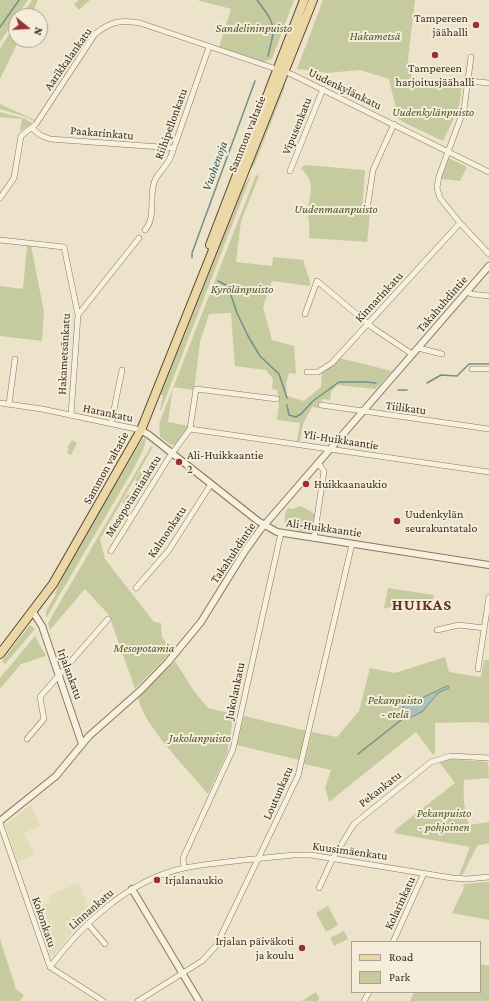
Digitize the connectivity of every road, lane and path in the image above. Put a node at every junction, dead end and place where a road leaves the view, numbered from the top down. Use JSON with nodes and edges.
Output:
{"nodes":[{"id":1,"x":304,"y":0,"type":"edge"},
{"id":2,"x":313,"y":0,"type":"edge"},
{"id":3,"x":209,"y":46,"type":"junction"},
{"id":4,"x":471,"y":57,"type":"dead end"},
{"id":5,"x":282,"y":70,"type":"junction"},
{"id":6,"x":470,"y":82,"type":"junction"},
{"id":7,"x":489,"y":83,"type":"edge"},
{"id":8,"x":323,"y":89,"type":"junction"},
{"id":9,"x":394,"y":124,"type":"junction"},
{"id":10,"x":32,"y":128,"type":"junction"},
{"id":11,"x":174,"y":148,"type":"junction"},
{"id":12,"x":448,"y":151,"type":"junction"},
{"id":13,"x":290,"y":170,"type":"dead end"},
{"id":14,"x":489,"y":172,"type":"edge"},
{"id":15,"x":0,"y":198,"type":"edge"},
{"id":16,"x":366,"y":210,"type":"dead end"},
{"id":17,"x":460,"y":223,"type":"junction"},
{"id":18,"x":145,"y":230,"type":"dead end"},
{"id":19,"x":139,"y":238,"type":"dead end"},
{"id":20,"x":0,"y":240,"type":"edge"},
{"id":21,"x":489,"y":254,"type":"edge"},
{"id":22,"x":489,"y":266,"type":"edge"},
{"id":23,"x":467,"y":291,"type":"junction"},
{"id":24,"x":489,"y":296,"type":"edge"},
{"id":25,"x":78,"y":314,"type":"junction"},
{"id":26,"x":305,"y":314,"type":"dead end"},
{"id":27,"x":367,"y":324,"type":"junction"},
{"id":28,"x":418,"y":348,"type":"junction"},
{"id":29,"x":412,"y":354,"type":"junction"},
{"id":30,"x":442,"y":354,"type":"dead end"},
{"id":31,"x":15,"y":359,"type":"dead end"},
{"id":32,"x":472,"y":369,"type":"dead end"},
{"id":33,"x":489,"y":369,"type":"edge"},
{"id":34,"x":122,"y":370,"type":"dead end"},
{"id":35,"x":307,"y":372,"type":"dead end"},
{"id":36,"x":277,"y":399,"type":"dead end"},
{"id":37,"x":0,"y":403,"type":"edge"},
{"id":38,"x":9,"y":404,"type":"junction"},
{"id":39,"x":321,"y":405,"type":"dead end"},
{"id":40,"x":362,"y":412,"type":"junction"},
{"id":41,"x":71,"y":415,"type":"junction"},
{"id":42,"x":111,"y":424,"type":"junction"},
{"id":43,"x":190,"y":429,"type":"junction"},
{"id":44,"x":489,"y":429,"type":"edge"},
{"id":45,"x":141,"y":430,"type":"junction"},
{"id":46,"x":330,"y":448,"type":"junction"},
{"id":47,"x":172,"y":453,"type":"junction"},
{"id":48,"x":318,"y":463,"type":"junction"},
{"id":49,"x":489,"y":472,"type":"edge"},
{"id":50,"x":211,"y":484,"type":"junction"},
{"id":51,"x":264,"y":525,"type":"junction"},
{"id":52,"x":281,"y":533,"type":"junction"},
{"id":53,"x":314,"y":538,"type":"junction"},
{"id":54,"x":352,"y":544,"type":"junction"},
{"id":55,"x":111,"y":551,"type":"dead end"},
{"id":56,"x":489,"y":565,"type":"edge"},
{"id":57,"x":136,"y":588,"type":"dead end"},
{"id":58,"x":489,"y":597,"type":"edge"},
{"id":59,"x":33,"y":612,"type":"junction"},
{"id":60,"x":108,"y":619,"type":"dead end"},
{"id":61,"x":484,"y":628,"type":"junction"},
{"id":62,"x":437,"y":630,"type":"dead end"},
{"id":63,"x":0,"y":654,"type":"edge"},
{"id":64,"x":478,"y":669,"type":"dead end"},
{"id":65,"x":59,"y":675,"type":"junction"},
{"id":66,"x":27,"y":739,"type":"dead end"},
{"id":67,"x":82,"y":744,"type":"junction"},
{"id":68,"x":489,"y":758,"type":"edge"},
{"id":69,"x":0,"y":822,"type":"edge"},
{"id":70,"x":333,"y":858,"type":"junction"},
{"id":71,"x":259,"y":859,"type":"junction"},
{"id":72,"x":184,"y":868,"type":"junction"},
{"id":73,"x":424,"y":873,"type":"junction"},
{"id":74,"x":489,"y":877,"type":"edge"},
{"id":75,"x":319,"y":888,"type":"dead end"},
{"id":76,"x":132,"y":889,"type":"junction"},
{"id":77,"x":88,"y":924,"type":"junction"},
{"id":78,"x":393,"y":941,"type":"edge"},
{"id":79,"x":105,"y":944,"type":"dead end"},
{"id":80,"x":50,"y":967,"type":"junction"},
{"id":81,"x":183,"y":974,"type":"junction"},
{"id":82,"x":103,"y":1001,"type":"edge"},
{"id":83,"x":138,"y":1001,"type":"edge"},
{"id":84,"x":199,"y":1001,"type":"edge"}],
"edges":[{"from":1,"to":5,"type":"main road","name":"Sammon valtatie"},
{"from":2,"to":5,"type":"main road","name":"Sammon valtatie"},
{"from":3,"to":5,"type":"street","name":"Aarikkalankatu"},
{"from":3,"to":10,"type":"street","name":"Aarikkalankatu"},
{"from":3,"to":11,"type":"street","name":"Riihipellonkatu"},
{"from":4,"to":6,"type":"street"},
{"from":5,"to":8,"type":"street","name":"Uudenkylänkatu"},
{"from":5,"to":45,"type":"main road","name":"Sammon valtatie"},
{"from":6,"to":7,"type":"street"},
{"from":6,"to":12,"type":"street"},
{"from":8,"to":9,"type":"street","name":"Uudenkylänkatu"},
{"from":8,"to":13,"type":"street","name":"Vipusenkatu"},
{"from":9,"to":12,"type":"street","name":"Uudenkylänkatu"},
{"from":9,"to":16,"type":"street"},
{"from":10,"to":11,"type":"street","name":"Paakarinkatu"},
{"from":10,"to":15,"type":"street","name":"Aarikkalankatu"},
{"from":11,"to":18,"type":"street","name":"Riihipellonkatu"},
{"from":12,"to":14,"type":"street","name":"Uudenkylänkatu"},
{"from":12,"to":17,"type":"street"},
{"from":17,"to":21,"type":"street"},
{"from":17,"to":27,"type":"street","name":"Kinnarinkatu"},
{"from":19,"to":25,"type":"street"},
{"from":20,"to":25,"type":"street","name":"Hakametsänkatu"},
{"from":22,"to":23,"type":"street","name":"Takahuhdintie"},
{"from":23,"to":24,"type":"street"},
{"from":23,"to":28,"type":"street","name":"Takahuhdintie"},
{"from":25,"to":41,"type":"street","name":"Hakametsänkatu"},
{"from":26,"to":27,"type":"street"},
{"from":27,"to":29,"type":"street"},
{"from":27,"to":35,"type":"street","name":"Kinnarinkatu"},
{"from":28,"to":29,"type":"street","name":"Takahuhdintie"},
{"from":28,"to":30,"type":"street"},
{"from":29,"to":40,"type":"street","name":"Takahuhdintie"},
{"from":31,"to":38,"type":"street"},
{"from":32,"to":33,"type":"street"},
{"from":34,"to":42,"type":"street"},
{"from":36,"to":43,"type":"street"},
{"from":37,"to":38,"type":"street","name":"Harankatu"},
{"from":38,"to":41,"type":"street","name":"Harankatu"},
{"from":39,"to":40,"type":"street","name":"Tiilikatu"},
{"from":40,"to":44,"type":"street","name":"Tiilikatu"},
{"from":40,"to":46,"type":"street","name":"Takahuhdintie"},
{"from":41,"to":42,"type":"street","name":"Harankatu"},
{"from":42,"to":45,"type":"street","name":"Harankatu"},
{"from":43,"to":46,"type":"street","name":"Yli-Huikkaantie"},
{"from":43,"to":47,"type":"street","name":"Mesopotamiankatu"},
{"from":45,"to":47,"type":"street","name":"Ali-Huikkaantie"},
{"from":45,"to":59,"type":"main road","name":"Sammon valtatie"},
{"from":46,"to":48,"type":"street","name":"Takahuhdintie"},
{"from":46,"to":49,"type":"street","name":"Yli-Huikkaantie"},
{"from":47,"to":50,"type":"street","name":"Ali-Huikkaantie"},
{"from":47,"to":55,"type":"street","name":"Mesopotamiankatu"},
{"from":48,"to":51,"type":"street","name":"Takahuhdintie"},
{"from":48,"to":53,"type":"street"},
{"from":50,"to":51,"type":"street","name":"Ali-Huikkaantie"},
{"from":50,"to":57,"type":"street","name":"Kalmonkatu"},
{"from":51,"to":52,"type":"street","name":"Ali-Huikkaantie"},
{"from":51,"to":67,"type":"street","name":"Takahuhdintie"},
{"from":52,"to":53,"type":"street","name":"Ali-Huikkaantie"},
{"from":52,"to":72,"type":"street","name":"Jukolankatu"},
{"from":53,"to":54,"type":"street","name":"Ali-Huikkaantie"},
{"from":54,"to":56,"type":"street","name":"Ali-Huikkaantie"},
{"from":54,"to":71,"type":"street","name":"Loutunkatu"},
{"from":58,"to":61,"type":"street"},
{"from":59,"to":63,"type":"main road","name":"Sammon valtatie"},
{"from":59,"to":65,"type":"street","name":"Irjalankatu"},
{"from":60,"to":65,"type":"street"},
{"from":61,"to":62,"type":"street"},
{"from":61,"to":64,"type":"street"},
{"from":65,"to":66,"type":"street"},
{"from":65,"to":67,"type":"street","name":"Irjalankatu"},
{"from":67,"to":69,"type":"street","name":"Takahuhdintie"},
{"from":68,"to":70,"type":"street","name":"Pekankatu"},
{"from":69,"to":80,"type":"street","name":"Kokonkatu"},
{"from":70,"to":71,"type":"street","name":"Kuusimäenkatu"},
{"from":70,"to":73,"type":"street","name":"Kuusimäenkatu"},
{"from":70,"to":75,"type":"street","name":"Pekankatu"},
{"from":71,"to":72,"type":"street","name":"Kuusimäenkatu"},
{"from":71,"to":81,"type":"street","name":"Loutunkatu"},
{"from":72,"to":76,"type":"street"},
{"from":73,"to":74,"type":"street","name":"Kuusimäenkatu"},
{"from":73,"to":78,"type":"street","name":"Kolarinkatu"},
{"from":76,"to":77,"type":"street","name":"Linnankatu"},
{"from":76,"to":81,"type":"street"},
{"from":77,"to":79,"type":"street"},
{"from":77,"to":80,"type":"street","name":"Linnankatu"},
{"from":80,"to":82,"type":"street"},
{"from":81,"to":83,"type":"street","name":"Loutunkatu"},
{"from":81,"to":84,"type":"street"}]}
